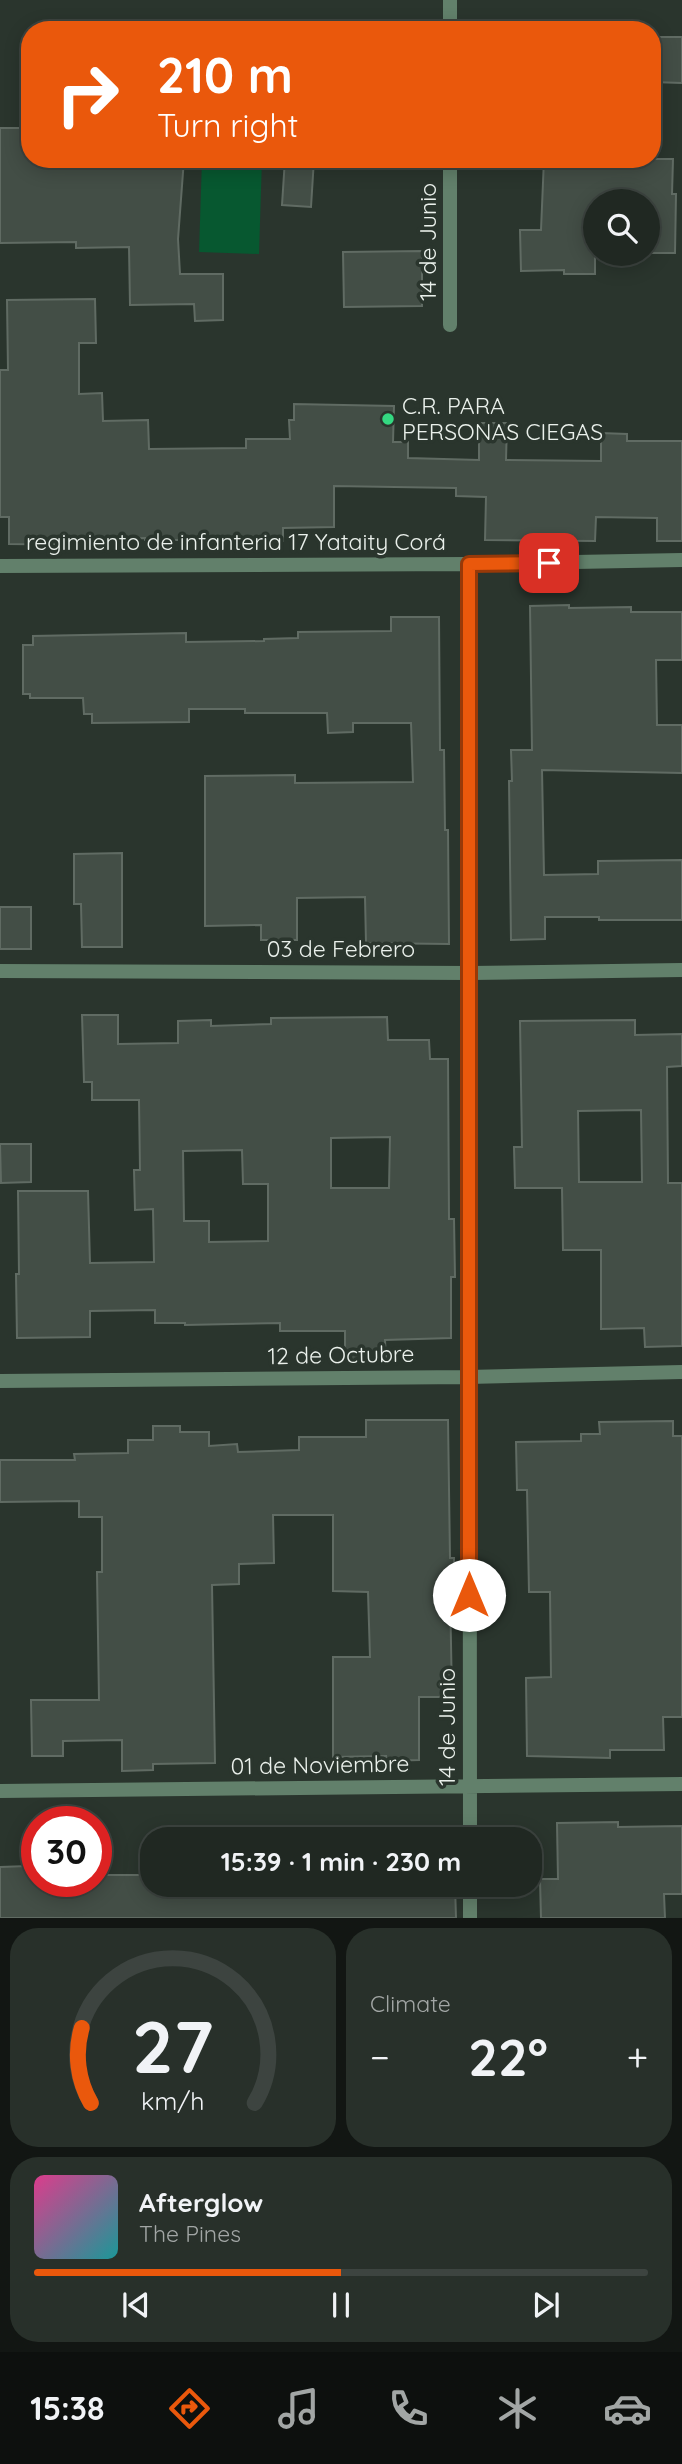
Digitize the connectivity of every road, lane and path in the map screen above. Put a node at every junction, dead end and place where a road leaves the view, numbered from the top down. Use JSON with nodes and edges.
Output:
{"nodes":[{"id":1,"x":450,"y":0,"type":"edge"},
{"id":2,"x":450,"y":21,"type":"edge"},
{"id":3,"x":450,"y":168,"type":"edge"},
{"id":4,"x":450,"y":325,"type":"dead end"},
{"id":5,"x":682,"y":560,"type":"edge"},
{"id":6,"x":469,"y":564,"type":"junction"},
{"id":7,"x":0,"y":566,"type":"edge"},
{"id":8,"x":682,"y":970,"type":"edge"},
{"id":9,"x":0,"y":971,"type":"edge"},
{"id":10,"x":471,"y":972,"type":"junction"},
{"id":11,"x":682,"y":1372,"type":"edge"},
{"id":12,"x":468,"y":1377,"type":"junction"},
{"id":13,"x":0,"y":1381,"type":"edge"},
{"id":14,"x":682,"y":1784,"type":"edge"},
{"id":15,"x":470,"y":1786,"type":"junction"},
{"id":16,"x":0,"y":1791,"type":"edge"},
{"id":17,"x":470,"y":1827,"type":"edge"},
{"id":18,"x":470,"y":1897,"type":"edge"},
{"id":19,"x":470,"y":1918,"type":"edge"}],
"edges":[{"from":1,"to":2,"type":"street"},
{"from":3,"to":4,"type":"street","name":"14 de Junio"},
{"from":5,"to":6,"type":"street","name":"regimiento de infanteria 17 Yataity Corá"},
{"from":6,"to":7,"type":"street","name":"regimiento de infanteria 17 Yataity Corá"},
{"from":6,"to":10,"type":"street","name":"14 de Junio"},
{"from":8,"to":10,"type":"street","name":"03 de Febrero"},
{"from":9,"to":10,"type":"street","name":"03 de Febrero"},
{"from":10,"to":12,"type":"street","name":"14 de Junio"},
{"from":11,"to":12,"type":"street","name":"12 de Octubre"},
{"from":12,"to":13,"type":"street","name":"12 de Octubre"},
{"from":12,"to":15,"type":"street","name":"14 de Junio"},
{"from":14,"to":15,"type":"street","name":"01 de Noviembre"},
{"from":15,"to":16,"type":"street","name":"01 de Noviembre"},
{"from":15,"to":17,"type":"street","name":"14 de Junio"},
{"from":18,"to":19,"type":"street"}]}
